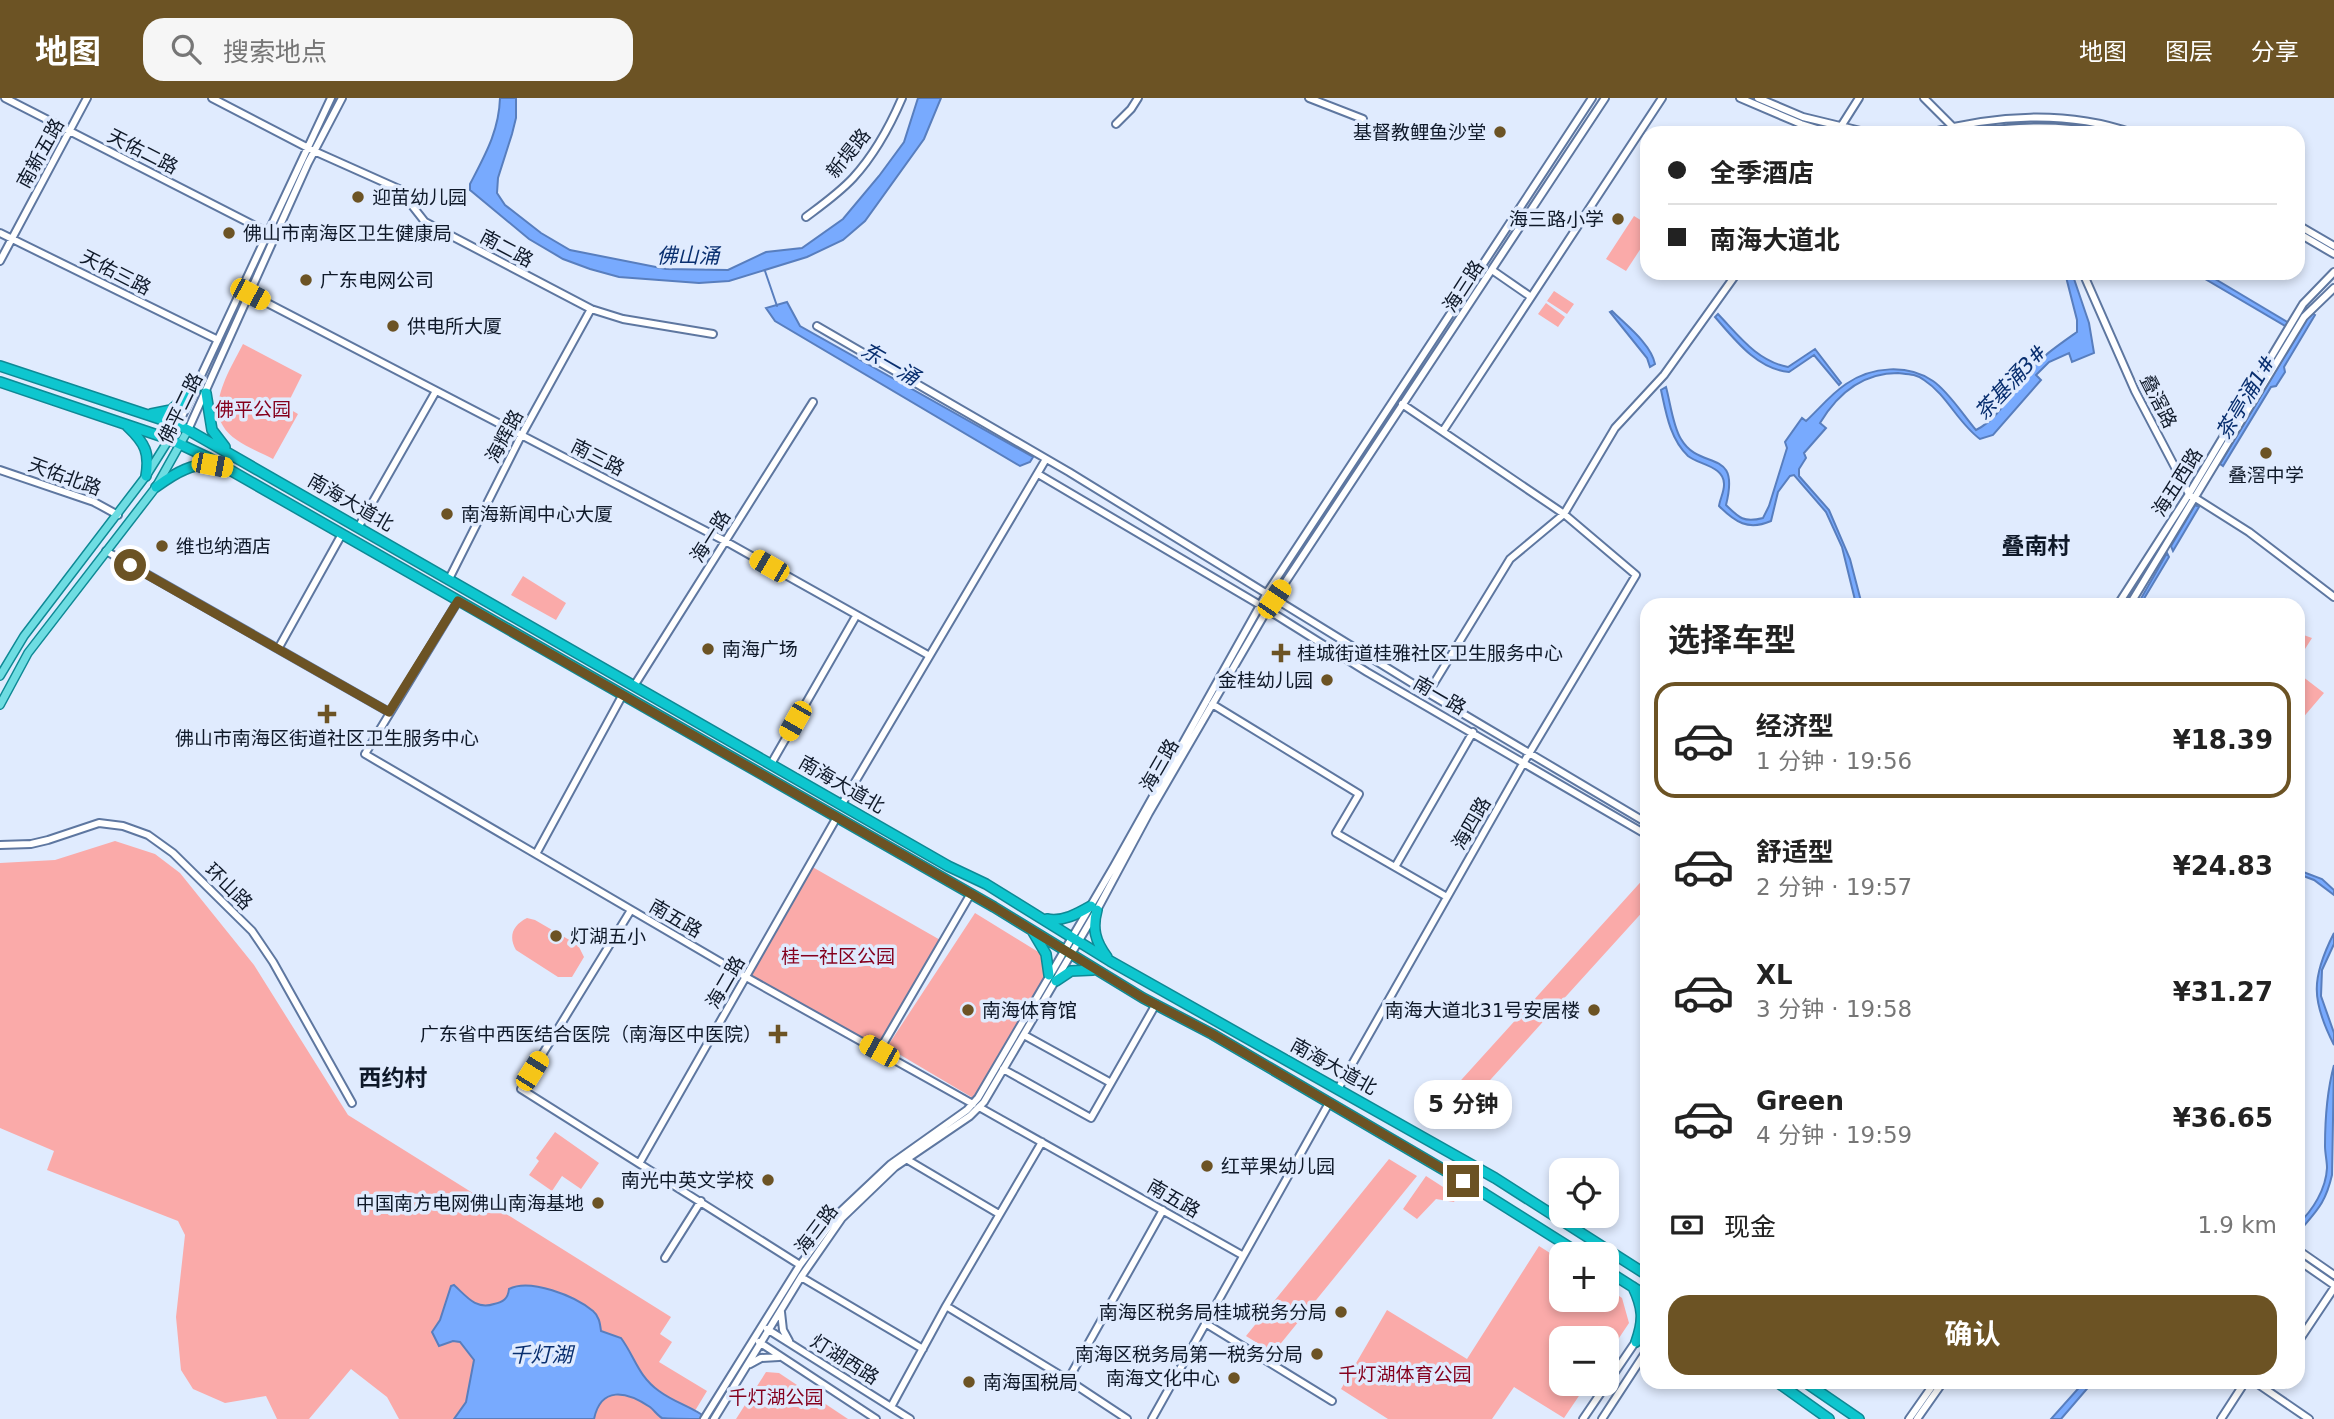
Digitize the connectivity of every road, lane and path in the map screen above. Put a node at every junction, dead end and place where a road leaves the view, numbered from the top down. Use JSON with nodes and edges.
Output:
{"nodes":[{"id":1,"x":5,"y":98,"type":"edge"},
{"id":2,"x":87,"y":98,"type":"edge"},
{"id":3,"x":212,"y":98,"type":"edge"},
{"id":4,"x":331,"y":98,"type":"edge"},
{"id":5,"x":342,"y":98,"type":"edge"},
{"id":6,"x":902,"y":98,"type":"edge"},
{"id":7,"x":1138,"y":98,"type":"edge"},
{"id":8,"x":1309,"y":98,"type":"edge"},
{"id":9,"x":1592,"y":98,"type":"edge"},
{"id":10,"x":1605,"y":98,"type":"edge"},
{"id":11,"x":1662,"y":98,"type":"edge"},
{"id":12,"x":1740,"y":98,"type":"edge"},
{"id":13,"x":1758,"y":98,"type":"edge"},
{"id":14,"x":1859,"y":98,"type":"edge"},
{"id":15,"x":1924,"y":98,"type":"edge"},
{"id":16,"x":1363,"y":119,"type":"dead end"},
{"id":17,"x":1116,"y":124,"type":"dead end"},
{"id":18,"x":1644,"y":126,"type":"edge"},
{"id":19,"x":1807,"y":126,"type":"edge"},
{"id":20,"x":1833,"y":126,"type":"edge"},
{"id":21,"x":1841,"y":126,"type":"edge"},
{"id":22,"x":1951,"y":126,"type":"edge"},
{"id":23,"x":1959,"y":126,"type":"edge"},
{"id":24,"x":2108,"y":126,"type":"edge"},
{"id":25,"x":70,"y":131,"type":"junction"},
{"id":26,"x":1570,"y":131,"type":"junction"},
{"id":27,"x":1640,"y":131,"type":"edge"},
{"id":28,"x":1580,"y":137,"type":"junction"},
{"id":29,"x":307,"y":147,"type":"junction"},
{"id":30,"x":314,"y":151,"type":"junction"},
{"id":31,"x":806,"y":217,"type":"dead end"},
{"id":32,"x":2305,"y":229,"type":"edge"},
{"id":33,"x":267,"y":232,"type":"junction"},
{"id":34,"x":0,"y":233,"type":"edge"},
{"id":35,"x":12,"y":237,"type":"junction"},
{"id":36,"x":2305,"y":237,"type":"edge"},
{"id":37,"x":2334,"y":246,"type":"edge"},
{"id":38,"x":2334,"y":254,"type":"edge"},
{"id":39,"x":0,"y":261,"type":"edge"},
{"id":40,"x":1492,"y":270,"type":"junction"},
{"id":41,"x":2334,"y":272,"type":"edge"},
{"id":42,"x":1732,"y":280,"type":"edge"},
{"id":43,"x":2086,"y":280,"type":"edge"},
{"id":44,"x":2334,"y":288,"type":"edge"},
{"id":45,"x":250,"y":294,"type":"junction"},
{"id":46,"x":1531,"y":297,"type":"junction"},
{"id":47,"x":591,"y":309,"type":"junction"},
{"id":48,"x":817,"y":326,"type":"dead end"},
{"id":49,"x":713,"y":334,"type":"dead end"},
{"id":50,"x":218,"y":340,"type":"junction"},
{"id":51,"x":0,"y":366,"type":"edge"},
{"id":52,"x":0,"y":382,"type":"edge"},
{"id":53,"x":196,"y":388,"type":"junction"},
{"id":54,"x":436,"y":391,"type":"junction"},
{"id":55,"x":206,"y":393,"type":"junction"},
{"id":56,"x":1394,"y":399,"type":"junction"},
{"id":57,"x":813,"y":402,"type":"dead end"},
{"id":58,"x":1404,"y":405,"type":"junction"},
{"id":59,"x":143,"y":414,"type":"junction"},
{"id":60,"x":124,"y":424,"type":"junction"},
{"id":61,"x":178,"y":425,"type":"junction"},
{"id":62,"x":188,"y":430,"type":"junction"},
{"id":63,"x":1443,"y":431,"type":"junction"},
{"id":64,"x":521,"y":436,"type":"junction"},
{"id":65,"x":169,"y":439,"type":"junction"},
{"id":66,"x":181,"y":444,"type":"junction"},
{"id":67,"x":234,"y":455,"type":"junction"},
{"id":68,"x":1046,"y":459,"type":"junction"},
{"id":69,"x":227,"y":468,"type":"junction"},
{"id":70,"x":0,"y":470,"type":"edge"},
{"id":71,"x":1038,"y":474,"type":"junction"},
{"id":72,"x":146,"y":476,"type":"junction"},
{"id":73,"x":156,"y":487,"type":"junction"},
{"id":74,"x":2189,"y":494,"type":"junction"},
{"id":75,"x":2196,"y":498,"type":"junction"},
{"id":76,"x":1564,"y":514,"type":"junction"},
{"id":77,"x":118,"y":515,"type":"junction"},
{"id":78,"x":359,"y":526,"type":"junction"},
{"id":79,"x":342,"y":534,"type":"junction"},
{"id":80,"x":725,"y":541,"type":"junction"},
{"id":81,"x":106,"y":551,"type":"junction"},
{"id":82,"x":449,"y":579,"type":"junction"},
{"id":83,"x":1267,"y":593,"type":"junction"},
{"id":84,"x":2334,"y":597,"type":"edge"},
{"id":85,"x":2123,"y":598,"type":"edge"},
{"id":86,"x":2134,"y":598,"type":"edge"},
{"id":87,"x":1274,"y":599,"type":"junction"},
{"id":88,"x":458,"y":601,"type":"junction"},
{"id":89,"x":1264,"y":607,"type":"junction"},
{"id":90,"x":856,"y":616,"type":"junction"},
{"id":91,"x":278,"y":649,"type":"junction"},
{"id":92,"x":928,"y":655,"type":"junction"},
{"id":93,"x":0,"y":676,"type":"edge"},
{"id":94,"x":634,"y":686,"type":"junction"},
{"id":95,"x":1428,"y":693,"type":"junction"},
{"id":96,"x":622,"y":696,"type":"junction"},
{"id":97,"x":1212,"y":704,"type":"junction"},
{"id":98,"x":0,"y":705,"type":"edge"},
{"id":99,"x":389,"y":712,"type":"junction"},
{"id":100,"x":1473,"y":732,"type":"junction"},
{"id":101,"x":1530,"y":752,"type":"junction"},
{"id":102,"x":1524,"y":762,"type":"junction"},
{"id":103,"x":771,"y":764,"type":"junction"},
{"id":104,"x":842,"y":804,"type":"junction"},
{"id":105,"x":837,"y":817,"type":"junction"},
{"id":106,"x":1640,"y":819,"type":"edge"},
{"id":107,"x":1640,"y":831,"type":"edge"},
{"id":108,"x":0,"y":845,"type":"edge"},
{"id":109,"x":536,"y":854,"type":"junction"},
{"id":110,"x":1395,"y":867,"type":"junction"},
{"id":111,"x":970,"y":895,"type":"junction"},
{"id":112,"x":1447,"y":897,"type":"junction"},
{"id":113,"x":1094,"y":908,"type":"junction"},
{"id":114,"x":631,"y":910,"type":"junction"},
{"id":115,"x":1041,"y":917,"type":"junction"},
{"id":116,"x":1032,"y":931,"type":"junction"},
{"id":117,"x":1075,"y":939,"type":"junction"},
{"id":118,"x":1067,"y":951,"type":"junction"},
{"id":119,"x":1110,"y":961,"type":"junction"},
{"id":120,"x":1103,"y":974,"type":"junction"},
{"id":121,"x":746,"y":977,"type":"junction"},
{"id":122,"x":1050,"y":980,"type":"junction"},
{"id":123,"x":1156,"y":1004,"type":"junction"},
{"id":124,"x":1024,"y":1035,"type":"junction"},
{"id":125,"x":879,"y":1051,"type":"junction"},
{"id":126,"x":1003,"y":1069,"type":"junction"},
{"id":127,"x":1111,"y":1083,"type":"junction"},
{"id":128,"x":1338,"y":1088,"type":"junction"},
{"id":129,"x":352,"y":1103,"type":"dead end"},
{"id":130,"x":1329,"y":1103,"type":"junction"},
{"id":131,"x":976,"y":1106,"type":"junction"},
{"id":132,"x":1042,"y":1142,"type":"junction"},
{"id":133,"x":906,"y":1159,"type":"junction"},
{"id":134,"x":640,"y":1162,"type":"junction"},
{"id":135,"x":701,"y":1201,"type":"junction"},
{"id":136,"x":1163,"y":1210,"type":"junction"},
{"id":137,"x":999,"y":1214,"type":"junction"},
{"id":138,"x":1561,"y":1242,"type":"edge"},
{"id":139,"x":1242,"y":1255,"type":"junction"},
{"id":140,"x":2305,"y":1255,"type":"edge"},
{"id":141,"x":665,"y":1258,"type":"dead end"},
{"id":142,"x":800,"y":1265,"type":"junction"},
{"id":143,"x":2305,"y":1265,"type":"edge"},
{"id":144,"x":1640,"y":1270,"type":"edge"},
{"id":145,"x":2334,"y":1275,"type":"edge"},
{"id":146,"x":801,"y":1277,"type":"junction"},
{"id":147,"x":1619,"y":1278,"type":"edge"},
{"id":148,"x":1633,"y":1287,"type":"junction"},
{"id":149,"x":2334,"y":1287,"type":"edge"},
{"id":150,"x":1640,"y":1292,"type":"edge"},
{"id":151,"x":946,"y":1306,"type":"junction"},
{"id":152,"x":1640,"y":1306,"type":"edge"},
{"id":153,"x":780,"y":1310,"type":"junction"},
{"id":154,"x":1205,"y":1323,"type":"junction"},
{"id":155,"x":765,"y":1328,"type":"junction"},
{"id":156,"x":1640,"y":1331,"type":"edge"},
{"id":157,"x":2305,"y":1331,"type":"edge"},
{"id":158,"x":1640,"y":1336,"type":"edge"},
{"id":159,"x":757,"y":1341,"type":"junction"},
{"id":160,"x":1636,"y":1342,"type":"junction"},
{"id":161,"x":790,"y":1343,"type":"junction"},
{"id":162,"x":923,"y":1349,"type":"junction"},
{"id":163,"x":781,"y":1357,"type":"junction"},
{"id":164,"x":1640,"y":1361,"type":"edge"},
{"id":165,"x":746,"y":1368,"type":"junction"},
{"id":166,"x":1068,"y":1380,"type":"junction"},
{"id":167,"x":1787,"y":1389,"type":"edge"},
{"id":168,"x":1930,"y":1389,"type":"edge"},
{"id":169,"x":1937,"y":1389,"type":"edge"},
{"id":170,"x":2240,"y":1389,"type":"edge"},
{"id":171,"x":2266,"y":1389,"type":"edge"},
{"id":172,"x":1815,"y":1390,"type":"joint"},
{"id":173,"x":1332,"y":1401,"type":"dead end"},
{"id":174,"x":1807,"y":1404,"type":"junction"},
{"id":175,"x":891,"y":1407,"type":"junction"},
{"id":176,"x":704,"y":1419,"type":"edge"},
{"id":177,"x":714,"y":1419,"type":"edge"},
{"id":178,"x":876,"y":1419,"type":"edge"},
{"id":179,"x":910,"y":1419,"type":"edge"},
{"id":180,"x":1127,"y":1419,"type":"edge"},
{"id":181,"x":1152,"y":1419,"type":"edge"},
{"id":182,"x":1583,"y":1419,"type":"edge"},
{"id":183,"x":1602,"y":1419,"type":"edge"},
{"id":184,"x":1829,"y":1419,"type":"edge"},
{"id":185,"x":1859,"y":1419,"type":"edge"},
{"id":186,"x":1909,"y":1419,"type":"edge"},
{"id":187,"x":1917,"y":1419,"type":"edge"},
{"id":188,"x":2221,"y":1419,"type":"edge"},
{"id":189,"x":2309,"y":1419,"type":"edge"}],
"edges":[{"from":1,"to":25,"type":"street","name":"天佑二路"},
{"from":2,"to":25,"type":"street","name":"南新五路"},
{"from":3,"to":29,"type":"street","name":"南二路"},
{"from":4,"to":29,"type":"street","name":"佛平二路"},
{"from":5,"to":30,"type":"street","name":"佛平二路"},
{"from":6,"to":31,"type":"street","name":"新堤路"},
{"from":7,"to":17,"type":"street"},
{"from":8,"to":16,"type":"street"},
{"from":9,"to":26,"type":"street","name":"海三路"},
{"from":10,"to":28,"type":"street","name":"海三路"},
{"from":11,"to":18,"type":"street"},
{"from":12,"to":19,"type":"street"},
{"from":13,"to":20,"type":"street"},
{"from":14,"to":21,"type":"street"},
{"from":15,"to":22,"type":"street"},
{"from":23,"to":24,"type":"street"},
{"from":25,"to":33,"type":"street","name":"天佑二路"},
{"from":25,"to":35,"type":"street","name":"南新五路"},
{"from":26,"to":28,"type":"street"},
{"from":26,"to":56,"type":"street","name":"海三路"},
{"from":27,"to":46,"type":"street"},
{"from":28,"to":40,"type":"street","name":"海三路"},
{"from":29,"to":30,"type":"street","name":"南二路"},
{"from":29,"to":33,"type":"street","name":"佛平二路"},
{"from":30,"to":45,"type":"street","name":"佛平二路"},
{"from":30,"to":47,"type":"street","name":"南二路"},
{"from":32,"to":37,"type":"street"},
{"from":33,"to":50,"type":"street","name":"佛平二路"},
{"from":34,"to":35,"type":"street","name":"天佑三路"},
{"from":35,"to":39,"type":"street","name":"南新五路"},
{"from":35,"to":50,"type":"street","name":"天佑三路"},
{"from":36,"to":38,"type":"street"},
{"from":40,"to":46,"type":"street"},
{"from":40,"to":58,"type":"street","name":"海三路"},
{"from":41,"to":74,"type":"street","name":"海五西路"},
{"from":42,"to":76,"type":"street"},
{"from":43,"to":74,"type":"street","name":"叠滘路"},
{"from":44,"to":75,"type":"street","name":"海五西路"},
{"from":45,"to":54,"type":"street","name":"南三路"},
{"from":45,"to":55,"type":"street","name":"佛平二路"},
{"from":46,"to":63,"type":"street"},
{"from":47,"to":49,"type":"street","name":"南二路"},
{"from":47,"to":64,"type":"street","name":"海辉路"},
{"from":48,"to":68,"type":"street","name":"南一路"},
{"from":50,"to":53,"type":"street","name":"佛平二路"},
{"from":51,"to":59,"type":"highway","name":"南海大道北"},
{"from":52,"to":60,"type":"highway","name":"南海大道北"},
{"from":53,"to":59,"type":"highway"},
{"from":53,"to":61,"type":"street","name":"佛平二路"},
{"from":54,"to":64,"type":"street","name":"南三路"},
{"from":54,"to":78,"type":"street"},
{"from":55,"to":62,"type":"street","name":"佛平二路"},
{"from":55,"to":67,"type":"highway"},
{"from":56,"to":58,"type":"street"},
{"from":56,"to":83,"type":"street","name":"海三路"},
{"from":57,"to":80,"type":"street","name":"海一路"},
{"from":58,"to":63,"type":"street"},
{"from":58,"to":87,"type":"street","name":"海三路"},
{"from":59,"to":61,"type":"highway","name":"南海大道北"},
{"from":60,"to":65,"type":"highway","name":"南海大道北"},
{"from":60,"to":72,"type":"highway"},
{"from":61,"to":62,"type":"highway","name":"南海大道北"},
{"from":61,"to":65,"type":"main road","name":"佛平二路"},
{"from":62,"to":66,"type":"main road","name":"佛平二路"},
{"from":62,"to":67,"type":"highway","name":"南海大道北"},
{"from":63,"to":76,"type":"street"},
{"from":64,"to":80,"type":"street","name":"南三路"},
{"from":64,"to":82,"type":"street","name":"海辉路"},
{"from":65,"to":66,"type":"highway","name":"南海大道北"},
{"from":65,"to":72,"type":"main road","name":"佛平二路"},
{"from":66,"to":69,"type":"highway","name":"南海大道北"},
{"from":66,"to":73,"type":"main road","name":"佛平二路"},
{"from":67,"to":78,"type":"highway","name":"南海大道北"},
{"from":68,"to":71,"type":"street"},
{"from":68,"to":83,"type":"street","name":"南一路"},
{"from":69,"to":73,"type":"highway"},
{"from":69,"to":79,"type":"highway","name":"南海大道北"},
{"from":70,"to":77,"type":"street","name":"天佑北路"},
{"from":71,"to":89,"type":"street","name":"南一路"},
{"from":71,"to":92,"type":"street"},
{"from":72,"to":77,"type":"main road","name":"佛平二路"},
{"from":73,"to":81,"type":"main road","name":"佛平二路"},
{"from":74,"to":75,"type":"street"},
{"from":74,"to":85,"type":"street","name":"海五西路"},
{"from":75,"to":84,"type":"street"},
{"from":75,"to":86,"type":"street","name":"海五西路"},
{"from":76,"to":95,"type":"street"},
{"from":76,"to":101,"type":"street","name":"海四路"},
{"from":77,"to":93,"type":"main road","name":"佛平二路"},
{"from":78,"to":82,"type":"highway","name":"南海大道北"},
{"from":79,"to":88,"type":"highway","name":"南海大道北"},
{"from":79,"to":91,"type":"street"},
{"from":80,"to":90,"type":"street","name":"南三路"},
{"from":80,"to":94,"type":"street","name":"海一路"},
{"from":81,"to":91,"type":"street"},
{"from":81,"to":98,"type":"main road","name":"佛平二路"},
{"from":82,"to":94,"type":"highway","name":"南海大道北"},
{"from":83,"to":87,"type":"street","name":"南一路"},
{"from":83,"to":89,"type":"street","name":"海三路"},
{"from":87,"to":89,"type":"street","name":"海三路"},
{"from":87,"to":95,"type":"street","name":"南一路"},
{"from":88,"to":96,"type":"highway","name":"南海大道北"},
{"from":88,"to":99,"type":"street"},
{"from":89,"to":97,"type":"street","name":"海三路"},
{"from":89,"to":100,"type":"street","name":"南一路"},
{"from":89,"to":113,"type":"street","name":"海三路"},
{"from":90,"to":92,"type":"street","name":"南三路"},
{"from":90,"to":103,"type":"street"},
{"from":91,"to":99,"type":"street"},
{"from":92,"to":104,"type":"street"},
{"from":94,"to":103,"type":"highway","name":"南海大道北"},
{"from":95,"to":101,"type":"street","name":"南一路"},
{"from":96,"to":105,"type":"highway","name":"南海大道北"},
{"from":96,"to":109,"type":"street"},
{"from":97,"to":110,"type":"street"},
{"from":97,"to":113,"type":"street","name":"海三路"},
{"from":99,"to":109,"type":"street","name":"南五路"},
{"from":100,"to":102,"type":"street","name":"南一路"},
{"from":100,"to":110,"type":"street"},
{"from":101,"to":102,"type":"street","name":"海四路"},
{"from":101,"to":106,"type":"street","name":"南一路"},
{"from":102,"to":107,"type":"street","name":"南一路"},
{"from":102,"to":112,"type":"street","name":"海四路"},
{"from":103,"to":104,"type":"highway","name":"南海大道北"},
{"from":104,"to":115,"type":"highway","name":"南海大道北"},
{"from":105,"to":111,"type":"highway","name":"南海大道北"},
{"from":105,"to":121,"type":"street","name":"海二路"},
{"from":108,"to":129,"type":"street","name":"环山路"},
{"from":109,"to":114,"type":"street","name":"南五路"},
{"from":110,"to":112,"type":"street"},
{"from":111,"to":116,"type":"highway","name":"南海大道北"},
{"from":111,"to":125,"type":"street"},
{"from":112,"to":128,"type":"street","name":"海四路"},
{"from":113,"to":115,"type":"highway"},
{"from":113,"to":117,"type":"street","name":"海三路"},
{"from":113,"to":119,"type":"highway"},
{"from":114,"to":121,"type":"street","name":"南五路"},
{"from":114,"to":134,"type":"street"},
{"from":115,"to":117,"type":"highway","name":"南海大道北"},
{"from":116,"to":118,"type":"highway","name":"南海大道北"},
{"from":116,"to":122,"type":"highway"},
{"from":117,"to":118,"type":"street","name":"海三路"},
{"from":117,"to":119,"type":"highway","name":"南海大道北"},
{"from":118,"to":120,"type":"highway","name":"南海大道北"},
{"from":118,"to":122,"type":"street","name":"海三路"},
{"from":119,"to":128,"type":"highway","name":"南海大道北"},
{"from":120,"to":122,"type":"highway"},
{"from":120,"to":123,"type":"highway","name":"南海大道北"},
{"from":121,"to":125,"type":"street","name":"南五路"},
{"from":121,"to":134,"type":"street","name":"海二路"},
{"from":122,"to":124,"type":"street","name":"海三路"},
{"from":122,"to":131,"type":"street","name":"海三路"},
{"from":123,"to":127,"type":"street"},
{"from":123,"to":130,"type":"highway","name":"南海大道北"},
{"from":124,"to":126,"type":"street","name":"海三路"},
{"from":124,"to":127,"type":"street"},
{"from":125,"to":131,"type":"street","name":"南五路"},
{"from":126,"to":127,"type":"street"},
{"from":126,"to":131,"type":"street","name":"海三路"},
{"from":128,"to":144,"type":"highway","name":"南海大道北"},
{"from":130,"to":138,"type":"highway","name":"南海大道北"},
{"from":130,"to":139,"type":"street"},
{"from":131,"to":132,"type":"street","name":"南五路"},
{"from":131,"to":133,"type":"street","name":"海三路"},
{"from":131,"to":142,"type":"street","name":"海三路"},
{"from":132,"to":136,"type":"street","name":"南五路"},
{"from":132,"to":137,"type":"street"},
{"from":133,"to":137,"type":"street"},
{"from":133,"to":146,"type":"street","name":"海三路"},
{"from":134,"to":135,"type":"street"},
{"from":135,"to":141,"type":"street"},
{"from":135,"to":142,"type":"street"},
{"from":136,"to":139,"type":"street","name":"南五路"},
{"from":136,"to":166,"type":"street"},
{"from":137,"to":151,"type":"street"},
{"from":139,"to":154,"type":"street"},
{"from":140,"to":145,"type":"street"},
{"from":142,"to":155,"type":"street","name":"海三路"},
{"from":143,"to":149,"type":"street"},
{"from":146,"to":153,"type":"street","name":"海三路"},
{"from":146,"to":162,"type":"street"},
{"from":147,"to":148,"type":"highway"},
{"from":148,"to":150,"type":"highway"},
{"from":148,"to":152,"type":"highway"},
{"from":149,"to":157,"type":"street"},
{"from":151,"to":162,"type":"street"},
{"from":151,"to":166,"type":"street"},
{"from":153,"to":155,"type":"street","name":"海三路"},
{"from":153,"to":161,"type":"street"},
{"from":154,"to":173,"type":"street"},
{"from":154,"to":181,"type":"street"},
{"from":155,"to":159,"type":"street","name":"海三路"},
{"from":155,"to":161,"type":"street","name":"灯湖西路"},
{"from":156,"to":160,"type":"highway"},
{"from":158,"to":160,"type":"street"},
{"from":159,"to":163,"type":"street","name":"灯湖西路"},
{"from":159,"to":165,"type":"street","name":"海三路"},
{"from":159,"to":176,"type":"street","name":"海三路"},
{"from":160,"to":182,"type":"street"},
{"from":161,"to":175,"type":"street","name":"灯湖西路"},
{"from":162,"to":175,"type":"street"},
{"from":163,"to":165,"type":"street"},
{"from":163,"to":178,"type":"street","name":"灯湖西路"},
{"from":164,"to":183,"type":"street"},
{"from":165,"to":177,"type":"street","name":"海三路"},
{"from":166,"to":180,"type":"street"},
{"from":167,"to":174,"type":"highway"},
{"from":168,"to":186,"type":"street"},
{"from":169,"to":187,"type":"street"},
{"from":170,"to":188,"type":"street"},
{"from":171,"to":189,"type":"street"},
{"from":172,"to":174,"type":"highway"},
{"from":172,"to":185,"type":"highway"},
{"from":174,"to":184,"type":"highway"},
{"from":175,"to":179,"type":"street","name":"灯湖西路"}]}
